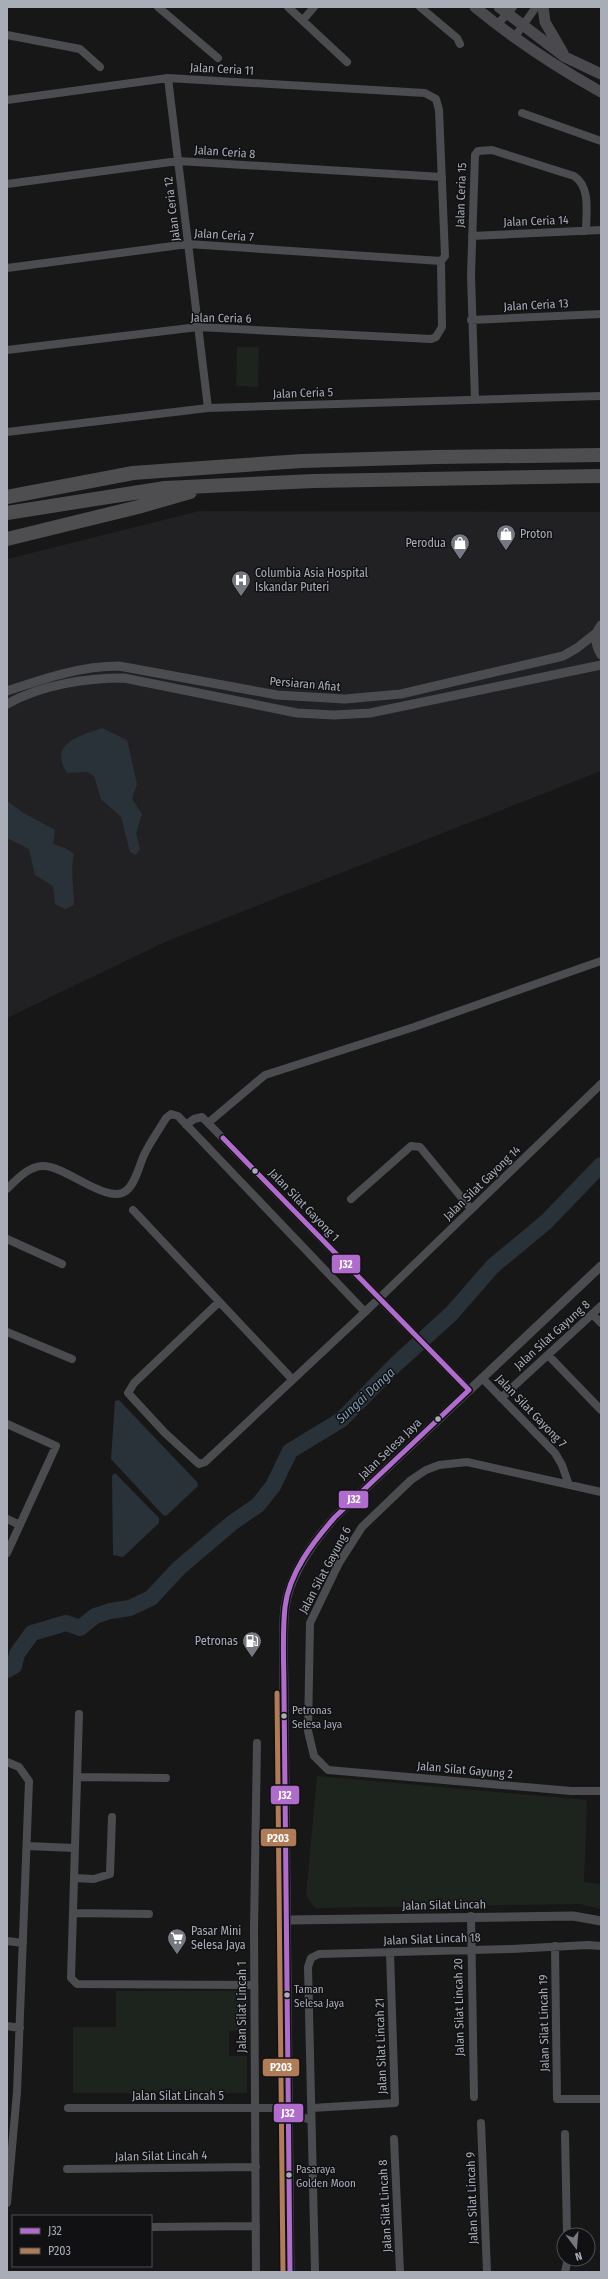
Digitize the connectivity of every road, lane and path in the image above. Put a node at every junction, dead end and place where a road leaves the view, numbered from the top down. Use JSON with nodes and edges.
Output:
{"nodes":[{"id":1,"x":158,"y":7,"type":"edge"},
{"id":2,"x":288,"y":7,"type":"edge"},
{"id":3,"x":314,"y":7,"type":"edge"},
{"id":4,"x":420,"y":7,"type":"edge"},
{"id":5,"x":475,"y":7,"type":"edge"},
{"id":6,"x":536,"y":7,"type":"edge"},
{"id":7,"x":543,"y":7,"type":"edge"},
{"id":8,"x":507,"y":9,"type":"edge"},
{"id":9,"x":303,"y":20,"type":"junction"},
{"id":10,"x":497,"y":25,"type":"junction"},
{"id":11,"x":522,"y":26,"type":"junction"},
{"id":12,"x":7,"y":35,"type":"edge"},
{"id":13,"x":514,"y":38,"type":"junction"},
{"id":14,"x":460,"y":44,"type":"dead end"},
{"id":15,"x":565,"y":57,"type":"junction"},
{"id":16,"x":218,"y":58,"type":"dead end"},
{"id":17,"x":347,"y":62,"type":"dead end"},
{"id":18,"x":100,"y":67,"type":"dead end"},
{"id":19,"x":601,"y":74,"type":"edge"},
{"id":20,"x":168,"y":78,"type":"junction"},
{"id":21,"x":601,"y":92,"type":"edge"},
{"id":22,"x":7,"y":100,"type":"edge"},
{"id":23,"x":522,"y":113,"type":"dead end"},
{"id":24,"x":601,"y":140,"type":"edge"},
{"id":25,"x":178,"y":161,"type":"junction"},
{"id":26,"x":442,"y":177,"type":"junction"},
{"id":27,"x":7,"y":184,"type":"edge"},
{"id":28,"x":601,"y":230,"type":"edge"},
{"id":29,"x":586,"y":231,"type":"junction"},
{"id":30,"x":472,"y":236,"type":"junction"},
{"id":31,"x":188,"y":244,"type":"junction"},
{"id":32,"x":441,"y":261,"type":"junction"},
{"id":33,"x":7,"y":268,"type":"edge"},
{"id":34,"x":601,"y":314,"type":"edge"},
{"id":35,"x":471,"y":320,"type":"junction"},
{"id":36,"x":198,"y":327,"type":"junction"},
{"id":37,"x":7,"y":350,"type":"edge"},
{"id":38,"x":601,"y":396,"type":"edge"},
{"id":39,"x":475,"y":400,"type":"junction"},
{"id":40,"x":208,"y":408,"type":"junction"},
{"id":41,"x":7,"y":432,"type":"edge"},
{"id":42,"x":601,"y":455,"type":"edge"},
{"id":43,"x":601,"y":476,"type":"edge"},
{"id":44,"x":212,"y":485,"type":"junction"},
{"id":45,"x":7,"y":497,"type":"edge"},
{"id":46,"x":7,"y":513,"type":"edge"},
{"id":47,"x":7,"y":539,"type":"edge"},
{"id":48,"x":601,"y":625,"type":"edge"},
{"id":49,"x":596,"y":633,"type":"junction"},
{"id":50,"x":601,"y":655,"type":"edge"},
{"id":51,"x":601,"y":665,"type":"edge"},
{"id":52,"x":96,"y":666,"type":"junction"},
{"id":53,"x":98,"y":678,"type":"junction"},
{"id":54,"x":226,"y":685,"type":"junction"},
{"id":55,"x":242,"y":689,"type":"junction"},
{"id":56,"x":7,"y":691,"type":"edge"},
{"id":57,"x":222,"y":698,"type":"junction"},
{"id":58,"x":239,"y":703,"type":"junction"},
{"id":59,"x":7,"y":704,"type":"edge"},
{"id":60,"x":601,"y":961,"type":"edge"},
{"id":61,"x":601,"y":1084,"type":"edge"},
{"id":62,"x":208,"y":1122,"type":"junction"},
{"id":63,"x":186,"y":1124,"type":"junction"},
{"id":64,"x":7,"y":1189,"type":"edge"},
{"id":65,"x":351,"y":1199,"type":"dead end"},
{"id":66,"x":471,"y":1209,"type":"junction"},
{"id":67,"x":133,"y":1210,"type":"dead end"},
{"id":68,"x":7,"y":1239,"type":"edge"},
{"id":69,"x":62,"y":1264,"type":"dead end"},
{"id":70,"x":601,"y":1266,"type":"edge"},
{"id":71,"x":380,"y":1299,"type":"junction"},
{"id":72,"x":219,"y":1302,"type":"junction"},
{"id":73,"x":601,"y":1306,"type":"edge"},
{"id":74,"x":366,"y":1312,"type":"junction"},
{"id":75,"x":592,"y":1314,"type":"junction"},
{"id":76,"x":601,"y":1323,"type":"edge"},
{"id":77,"x":7,"y":1332,"type":"edge"},
{"id":78,"x":548,"y":1355,"type":"junction"},
{"id":79,"x":72,"y":1359,"type":"dead end"},
{"id":80,"x":482,"y":1378,"type":"junction"},
{"id":81,"x":292,"y":1379,"type":"junction"},
{"id":82,"x":469,"y":1390,"type":"junction"},
{"id":83,"x":501,"y":1398,"type":"junction"},
{"id":84,"x":601,"y":1410,"type":"edge"},
{"id":85,"x":7,"y":1424,"type":"edge"},
{"id":86,"x":568,"y":1485,"type":"junction"},
{"id":87,"x":601,"y":1492,"type":"edge"},
{"id":88,"x":7,"y":1519,"type":"edge"},
{"id":89,"x":20,"y":1525,"type":"junction"},
{"id":90,"x":7,"y":1553,"type":"edge"},
{"id":91,"x":79,"y":1714,"type":"dead end"},
{"id":92,"x":257,"y":1743,"type":"dead end"},
{"id":93,"x":7,"y":1762,"type":"edge"},
{"id":94,"x":328,"y":1770,"type":"joint"},
{"id":95,"x":77,"y":1777,"type":"junction"},
{"id":96,"x":166,"y":1778,"type":"dead end"},
{"id":97,"x":601,"y":1791,"type":"edge"},
{"id":98,"x":112,"y":1817,"type":"dead end"},
{"id":99,"x":27,"y":1846,"type":"junction"},
{"id":100,"x":74,"y":1848,"type":"junction"},
{"id":101,"x":74,"y":1878,"type":"junction"},
{"id":102,"x":74,"y":1913,"type":"junction"},
{"id":103,"x":149,"y":1914,"type":"dead end"},
{"id":104,"x":470,"y":1916,"type":"junction"},
{"id":105,"x":288,"y":1920,"type":"junction"},
{"id":106,"x":601,"y":1921,"type":"edge"},
{"id":107,"x":7,"y":1941,"type":"edge"},
{"id":108,"x":22,"y":1943,"type":"junction"},
{"id":109,"x":555,"y":1946,"type":"junction"},
{"id":110,"x":601,"y":1946,"type":"edge"},
{"id":111,"x":470,"y":1950,"type":"junction"},
{"id":112,"x":390,"y":1953,"type":"junction"},
{"id":113,"x":254,"y":1985,"type":"junction"},
{"id":114,"x":7,"y":2026,"type":"edge"},
{"id":115,"x":20,"y":2028,"type":"junction"},
{"id":116,"x":474,"y":2097,"type":"dead end"},
{"id":117,"x":601,"y":2099,"type":"edge"},
{"id":118,"x":68,"y":2108,"type":"dead end"},
{"id":119,"x":255,"y":2108,"type":"junction"},
{"id":120,"x":312,"y":2108,"type":"junction"},
{"id":121,"x":11,"y":2111,"type":"edge"},
{"id":122,"x":288,"y":2114,"type":"junction"},
{"id":123,"x":311,"y":2120,"type":"junction"},
{"id":124,"x":481,"y":2123,"type":"dead end"},
{"id":125,"x":565,"y":2134,"type":"dead end"},
{"id":126,"x":394,"y":2139,"type":"dead end"},
{"id":127,"x":256,"y":2167,"type":"junction"},
{"id":128,"x":68,"y":2169,"type":"dead end"},
{"id":129,"x":7,"y":2199,"type":"edge"},
{"id":130,"x":256,"y":2226,"type":"junction"},
{"id":131,"x":152,"y":2227,"type":"edge"},
{"id":132,"x":568,"y":2227,"type":"edge"},
{"id":133,"x":256,"y":2272,"type":"edge"},
{"id":134,"x":290,"y":2272,"type":"edge"},
{"id":135,"x":316,"y":2272,"type":"edge"},
{"id":136,"x":400,"y":2272,"type":"edge"},
{"id":137,"x":487,"y":2272,"type":"edge"}],
"edges":[{"from":1,"to":16,"type":"street"},
{"from":2,"to":9,"type":"street"},
{"from":3,"to":9,"type":"street"},
{"from":4,"to":14,"type":"street"},
{"from":5,"to":10,"type":"main road"},
{"from":6,"to":11,"type":"street"},
{"from":7,"to":15,"type":"main road"},
{"from":8,"to":10,"type":"street"},
{"from":8,"to":11,"type":"main road"},
{"from":9,"to":17,"type":"street"},
{"from":10,"to":13,"type":"main road"},
{"from":11,"to":13,"type":"street"},
{"from":11,"to":15,"type":"main road"},
{"from":12,"to":18,"type":"street"},
{"from":13,"to":21,"type":"main road"},
{"from":15,"to":19,"type":"main road"},
{"from":20,"to":22,"type":"street","name":"Jalan Ceria 11"},
{"from":20,"to":25,"type":"street","name":"Jalan Ceria 12"},
{"from":20,"to":26,"type":"street","name":"Jalan Ceria 11"},
{"from":23,"to":24,"type":"street"},
{"from":25,"to":26,"type":"street","name":"Jalan Ceria 8"},
{"from":25,"to":27,"type":"street","name":"Jalan Ceria 8"},
{"from":25,"to":31,"type":"street","name":"Jalan Ceria 12"},
{"from":26,"to":32,"type":"street"},
{"from":28,"to":29,"type":"street","name":"Jalan Ceria 14"},
{"from":29,"to":30,"type":"street","name":"Jalan Ceria 14"},
{"from":29,"to":30,"type":"street","name":"Jalan Ceria 15"},
{"from":30,"to":35,"type":"street","name":"Jalan Ceria 15"},
{"from":31,"to":32,"type":"street","name":"Jalan Ceria 7"},
{"from":31,"to":33,"type":"street","name":"Jalan Ceria 7"},
{"from":31,"to":36,"type":"street","name":"Jalan Ceria 12"},
{"from":32,"to":36,"type":"street","name":"Jalan Ceria 6"},
{"from":34,"to":35,"type":"street","name":"Jalan Ceria 13"},
{"from":35,"to":39,"type":"street","name":"Jalan Ceria 15"},
{"from":36,"to":37,"type":"street","name":"Jalan Ceria 6"},
{"from":36,"to":40,"type":"street","name":"Jalan Ceria 12"},
{"from":38,"to":39,"type":"street","name":"Jalan Ceria 5"},
{"from":39,"to":40,"type":"street","name":"Jalan Ceria 5"},
{"from":40,"to":41,"type":"street","name":"Jalan Ceria 5"},
{"from":42,"to":45,"type":"highway"},
{"from":43,"to":44,"type":"highway"},
{"from":44,"to":46,"type":"highway"},
{"from":44,"to":47,"type":"highway"},
{"from":48,"to":49,"type":"street","name":"Persiaran Afiat"},
{"from":49,"to":50,"type":"street"},
{"from":49,"to":55,"type":"street","name":"Persiaran Afiat"},
{"from":51,"to":58,"type":"street"},
{"from":52,"to":53,"type":"street"},
{"from":52,"to":54,"type":"street","name":"Persiaran Afiat"},
{"from":52,"to":56,"type":"street","name":"Persiaran Afiat"},
{"from":53,"to":57,"type":"street"},
{"from":53,"to":59,"type":"street"},
{"from":54,"to":55,"type":"street","name":"Persiaran Afiat"},
{"from":54,"to":57,"type":"street"},
{"from":55,"to":58,"type":"street"},
{"from":57,"to":58,"type":"street"},
{"from":60,"to":62,"type":"street"},
{"from":61,"to":66,"type":"street","name":"Jalan Silat Gayong 14"},
{"from":62,"to":63,"type":"street"},
{"from":62,"to":71,"type":"street","name":"Jalan Silat Gayong 1"},
{"from":63,"to":64,"type":"street"},
{"from":63,"to":74,"type":"street"},
{"from":65,"to":66,"type":"street"},
{"from":66,"to":71,"type":"street","name":"Jalan Silat Gayong 14"},
{"from":67,"to":72,"type":"street"},
{"from":68,"to":69,"type":"street"},
{"from":70,"to":80,"type":"street","name":"Jalan Selesa Jaya"},
{"from":71,"to":74,"type":"street","name":"Jalan Silat Gayong 14"},
{"from":71,"to":82,"type":"street","name":"Jalan Silat Gayong 1"},
{"from":72,"to":81,"type":"street"},
{"from":72,"to":81,"type":"street","name":"Jalan Silat Gayong 14"},
{"from":73,"to":75,"type":"street","name":"Jalan Silat Gayung 8"},
{"from":74,"to":81,"type":"street","name":"Jalan Silat Gayong 14"},
{"from":75,"to":76,"type":"street"},
{"from":75,"to":78,"type":"street","name":"Jalan Silat Gayung 8"},
{"from":77,"to":79,"type":"street"},
{"from":78,"to":83,"type":"street","name":"Jalan Silat Gayung 8"},
{"from":78,"to":84,"type":"street"},
{"from":80,"to":82,"type":"street","name":"Jalan Selesa Jaya"},
{"from":80,"to":83,"type":"street","name":"Jalan Silat Gayong 7"},
{"from":82,"to":105,"type":"street","name":"Jalan Selesa Jaya"},
{"from":83,"to":86,"type":"street","name":"Jalan Silat Gayong 7"},
{"from":85,"to":89,"type":"street"},
{"from":86,"to":87,"type":"street","name":"Jalan Silat Gayung 6"},
{"from":86,"to":94,"type":"street","name":"Jalan Silat Gayung 6"},
{"from":88,"to":89,"type":"street"},
{"from":89,"to":90,"type":"street"},
{"from":91,"to":95,"type":"street"},
{"from":92,"to":113,"type":"street","name":"Jalan Silat Lincah 1"},
{"from":93,"to":99,"type":"street"},
{"from":94,"to":97,"type":"street","name":"Jalan Silat Gayung 2"},
{"from":95,"to":96,"type":"street"},
{"from":95,"to":100,"type":"street"},
{"from":98,"to":101,"type":"street"},
{"from":99,"to":100,"type":"street"},
{"from":99,"to":108,"type":"street"},
{"from":100,"to":101,"type":"street"},
{"from":101,"to":102,"type":"street"},
{"from":102,"to":103,"type":"street"},
{"from":102,"to":113,"type":"street"},
{"from":104,"to":105,"type":"street","name":"Jalan Silat Lincah"},
{"from":104,"to":106,"type":"street","name":"Jalan Silat Lincah"},
{"from":104,"to":111,"type":"street","name":"Jalan Silat Lincah 20"},
{"from":105,"to":122,"type":"street","name":"Jalan Selesa Jaya"},
{"from":107,"to":108,"type":"street"},
{"from":108,"to":115,"type":"street"},
{"from":109,"to":110,"type":"street","name":"Jalan Silat Lincah 18"},
{"from":109,"to":111,"type":"street","name":"Jalan Silat Lincah 18"},
{"from":109,"to":117,"type":"street","name":"Jalan Silat Lincah 19"},
{"from":111,"to":112,"type":"street","name":"Jalan Silat Lincah 18"},
{"from":111,"to":116,"type":"street","name":"Jalan Silat Lincah 20"},
{"from":112,"to":120,"type":"street","name":"Jalan Silat Lincah 18"},
{"from":112,"to":120,"type":"street","name":"Jalan Silat Lincah 21"},
{"from":113,"to":119,"type":"street","name":"Jalan Silat Lincah 1"},
{"from":114,"to":115,"type":"street"},
{"from":115,"to":121,"type":"street"},
{"from":118,"to":119,"type":"street","name":"Jalan Silat Lincah 5"},
{"from":119,"to":122,"type":"street","name":"Jalan Silat Lincah 5"},
{"from":119,"to":127,"type":"street","name":"Jalan Silat Lincah 1"},
{"from":120,"to":123,"type":"street"},
{"from":121,"to":129,"type":"street"},
{"from":122,"to":123,"type":"street","name":"Jalan Silat Lincah 5"},
{"from":122,"to":134,"type":"street","name":"Jalan Selesa Jaya"},
{"from":123,"to":135,"type":"street"},
{"from":124,"to":137,"type":"street","name":"Jalan Silat Lincah 9"},
{"from":125,"to":132,"type":"street"},
{"from":126,"to":136,"type":"street","name":"Jalan Silat Lincah 8"},
{"from":127,"to":128,"type":"street","name":"Jalan Silat Lincah 4"},
{"from":127,"to":130,"type":"street","name":"Jalan Silat Lincah 1"},
{"from":130,"to":131,"type":"street"},
{"from":130,"to":133,"type":"street","name":"Jalan Silat Lincah 1"}]}
